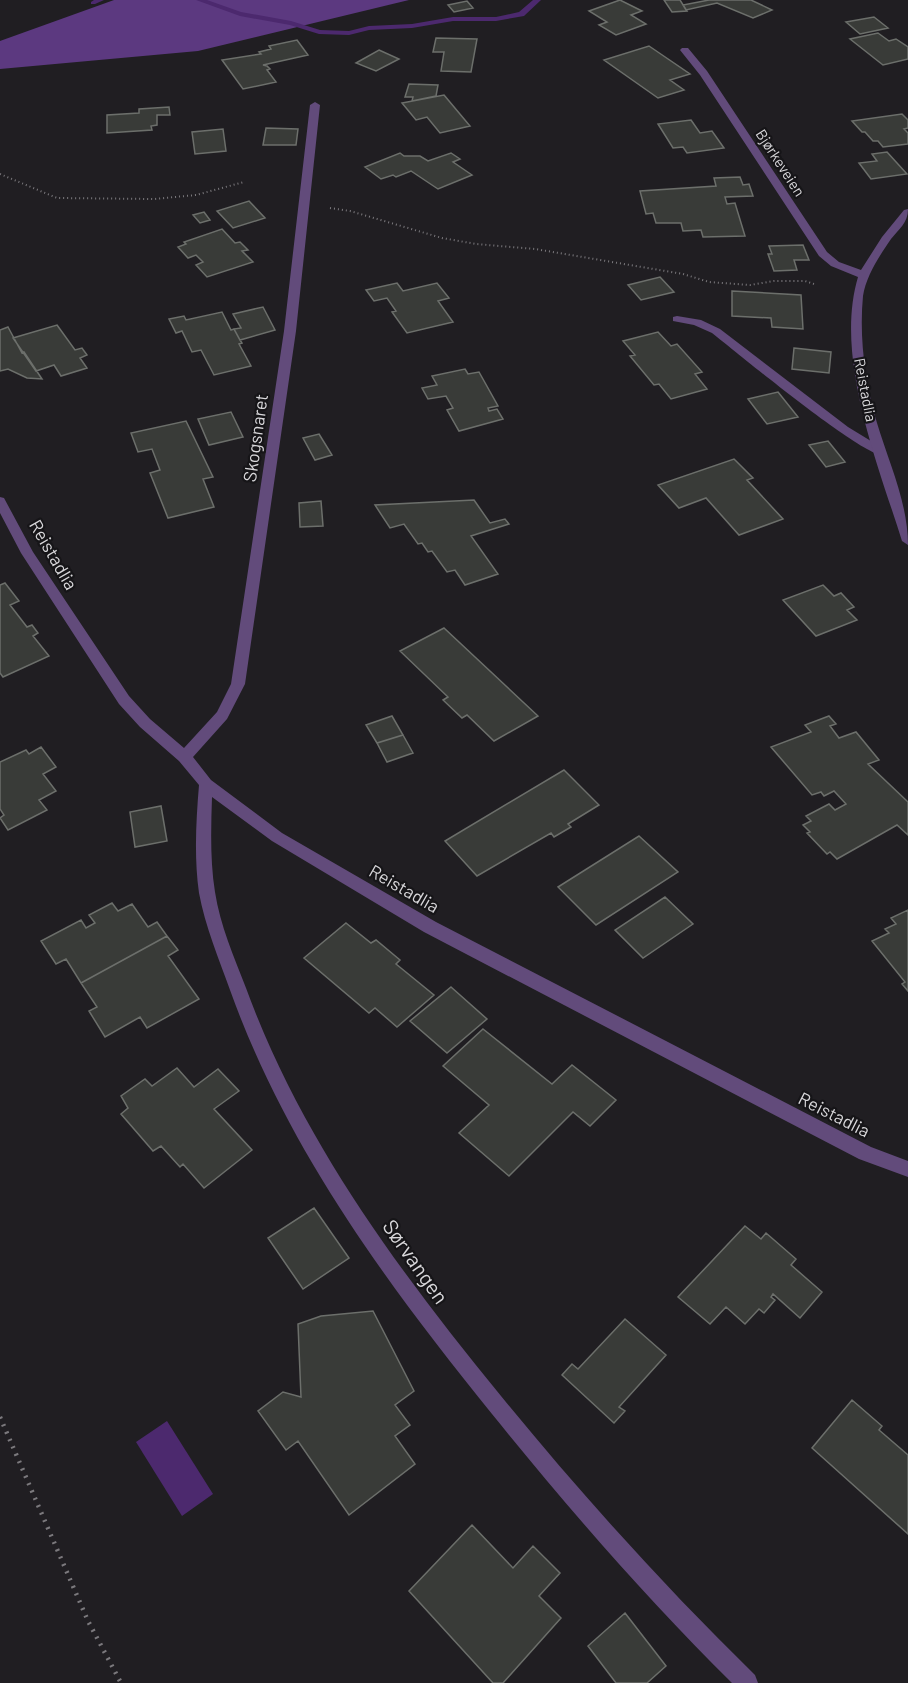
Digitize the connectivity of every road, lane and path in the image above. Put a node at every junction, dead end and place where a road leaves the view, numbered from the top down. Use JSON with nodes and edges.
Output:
{"nodes":[{"id":1,"x":685,"y":50,"type":"dead end"},
{"id":2,"x":315,"y":105,"type":"dead end"},
{"id":3,"x":0,"y":174,"type":"edge"},
{"id":4,"x":244,"y":182,"type":"dead end"},
{"id":5,"x":303,"y":204,"type":"junction"},
{"id":6,"x":908,"y":212,"type":"edge"},
{"id":7,"x":864,"y":275,"type":"junction"},
{"id":8,"x":858,"y":295,"type":"junction"},
{"id":9,"x":677,"y":319,"type":"dead end"},
{"id":10,"x":880,"y":452,"type":"junction"},
{"id":11,"x":0,"y":501,"type":"edge"},
{"id":12,"x":908,"y":541,"type":"edge"},
{"id":13,"x":184,"y":757,"type":"junction"},
{"id":14,"x":206,"y":784,"type":"junction"},
{"id":15,"x":908,"y":1169,"type":"edge"},
{"id":16,"x":0,"y":1417,"type":"edge"},
{"id":17,"x":121,"y":1683,"type":"edge"},
{"id":18,"x":747,"y":1683,"type":"edge"}],
"edges":[{"from":1,"to":7,"type":"street","name":"Bjørkeveien"},
{"from":2,"to":5,"type":"street","name":"Skogsnaret"},
{"from":3,"to":4,"type":"path"},
{"from":5,"to":8,"type":"path"},
{"from":5,"to":13,"type":"street","name":"Skogsnaret"},
{"from":6,"to":7,"type":"street","name":"Reistadlia"},
{"from":7,"to":8,"type":"street","name":"Reistadlia"},
{"from":8,"to":10,"type":"street","name":"Reistadlia"},
{"from":9,"to":10,"type":"street"},
{"from":10,"to":12,"type":"street","name":"Reistadlia"},
{"from":11,"to":13,"type":"street","name":"Reistadlia"},
{"from":13,"to":14,"type":"street","name":"Reistadlia"},
{"from":14,"to":15,"type":"street","name":"Reistadlia"},
{"from":14,"to":18,"type":"street","name":"Sørvangen"},
{"from":16,"to":17,"type":"path"}]}
